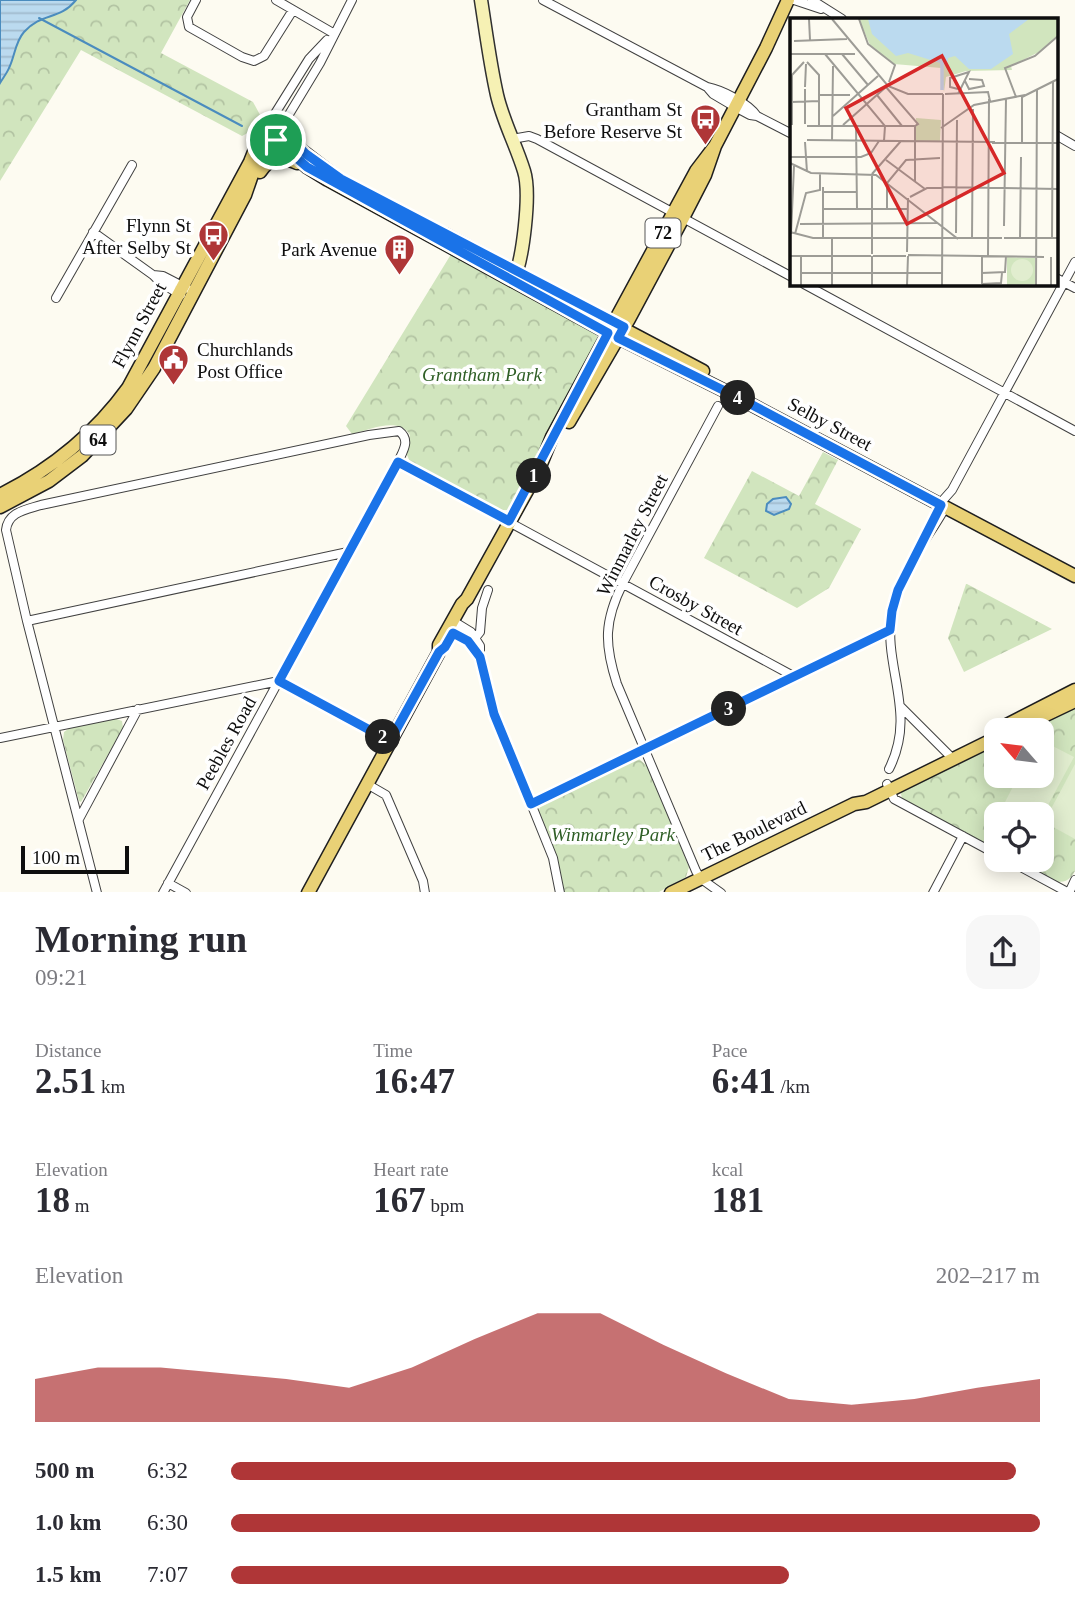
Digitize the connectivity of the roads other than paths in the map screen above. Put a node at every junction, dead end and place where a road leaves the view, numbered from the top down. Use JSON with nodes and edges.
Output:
{"nodes":[{"id":1,"x":196,"y":0,"type":"edge"},
{"id":2,"x":276,"y":0,"type":"edge"},
{"id":3,"x":352,"y":0,"type":"edge"},
{"id":4,"x":481,"y":0,"type":"edge"},
{"id":5,"x":543,"y":0,"type":"edge"},
{"id":6,"x":794,"y":0,"type":"edge"},
{"id":7,"x":812,"y":0,"type":"edge"},
{"id":8,"x":293,"y":10,"type":"junction"},
{"id":9,"x":824,"y":10,"type":"junction"},
{"id":10,"x":840,"y":18,"type":"edge"},
{"id":11,"x":333,"y":33,"type":"junction"},
{"id":12,"x":737,"y":104,"type":"junction"},
{"id":13,"x":277,"y":132,"type":"junction"},
{"id":14,"x":790,"y":133,"type":"edge"},
{"id":15,"x":1058,"y":136,"type":"edge"},
{"id":16,"x":512,"y":139,"type":"junction"},
{"id":17,"x":1075,"y":146,"type":"edge"},
{"id":18,"x":132,"y":165,"type":"dead end"},
{"id":19,"x":307,"y":167,"type":"junction"},
{"id":20,"x":245,"y":195,"type":"junction"},
{"id":21,"x":678,"y":215,"type":"junction"},
{"id":22,"x":93,"y":232,"type":"junction"},
{"id":23,"x":1075,"y":262,"type":"edge"},
{"id":24,"x":516,"y":276,"type":"junction"},
{"id":25,"x":790,"y":276,"type":"edge"},
{"id":26,"x":1060,"y":280,"type":"edge"},
{"id":27,"x":806,"y":285,"type":"edge"},
{"id":28,"x":1058,"y":285,"type":"edge"},
{"id":29,"x":1075,"y":288,"type":"edge"},
{"id":30,"x":186,"y":293,"type":"junction"},
{"id":31,"x":56,"y":298,"type":"dead end"},
{"id":32,"x":616,"y":330,"type":"junction"},
{"id":33,"x":163,"y":352,"type":"junction"},
{"id":34,"x":139,"y":366,"type":"junction"},
{"id":35,"x":1004,"y":392,"type":"junction"},
{"id":36,"x":718,"y":406,"type":"dead end"},
{"id":37,"x":1075,"y":431,"type":"edge"},
{"id":38,"x":398,"y":462,"type":"junction"},
{"id":39,"x":946,"y":501,"type":"junction"},
{"id":40,"x":3,"y":502,"type":"edge"},
{"id":41,"x":509,"y":521,"type":"junction"},
{"id":42,"x":348,"y":552,"type":"junction"},
{"id":43,"x":1075,"y":569,"type":"edge"},
{"id":44,"x":1075,"y":576,"type":"edge"},
{"id":45,"x":622,"y":583,"type":"junction"},
{"id":46,"x":488,"y":590,"type":"dead end"},
{"id":47,"x":27,"y":621,"type":"junction"},
{"id":48,"x":453,"y":627,"type":"junction"},
{"id":49,"x":890,"y":630,"type":"junction"},
{"id":50,"x":476,"y":638,"type":"junction"},
{"id":51,"x":480,"y":657,"type":"junction"},
{"id":52,"x":795,"y":677,"type":"junction"},
{"id":53,"x":279,"y":681,"type":"junction"},
{"id":54,"x":1075,"y":690,"type":"edge"},
{"id":55,"x":1075,"y":701,"type":"edge"},
{"id":56,"x":901,"y":707,"type":"junction"},
{"id":57,"x":138,"y":709,"type":"junction"},
{"id":58,"x":1020,"y":718,"type":"edge"},
{"id":59,"x":1039,"y":718,"type":"edge"},
{"id":60,"x":56,"y":726,"type":"junction"},
{"id":61,"x":984,"y":737,"type":"edge"},
{"id":62,"x":0,"y":738,"type":"edge"},
{"id":63,"x":390,"y":741,"type":"junction"},
{"id":64,"x":984,"y":742,"type":"edge"},
{"id":65,"x":645,"y":750,"type":"junction"},
{"id":66,"x":950,"y":755,"type":"junction"},
{"id":67,"x":890,"y":769,"type":"dead end"},
{"id":68,"x":367,"y":784,"type":"junction"},
{"id":69,"x":888,"y":788,"type":"junction"},
{"id":70,"x":531,"y":804,"type":"junction"},
{"id":71,"x":79,"y":819,"type":"junction"},
{"id":72,"x":963,"y":836,"type":"junction"},
{"id":73,"x":984,"y":847,"type":"edge"},
{"id":74,"x":1031,"y":872,"type":"edge"},
{"id":75,"x":701,"y":878,"type":"junction"},
{"id":76,"x":1075,"y":880,"type":"edge"},
{"id":77,"x":168,"y":883,"type":"junction"},
{"id":78,"x":97,"y":892,"type":"edge"},
{"id":79,"x":163,"y":892,"type":"edge"},
{"id":80,"x":186,"y":892,"type":"edge"},
{"id":81,"x":309,"y":892,"type":"edge"},
{"id":82,"x":425,"y":892,"type":"edge"},
{"id":83,"x":560,"y":892,"type":"edge"},
{"id":84,"x":671,"y":892,"type":"edge"},
{"id":85,"x":721,"y":892,"type":"edge"},
{"id":86,"x":933,"y":892,"type":"edge"},
{"id":87,"x":1069,"y":892,"type":"edge"}],
"edges":[{"from":1,"to":8,"type":"street"},
{"from":2,"to":8,"type":"street"},
{"from":3,"to":11,"type":"street","name":"Flynn Street"},
{"from":4,"to":16,"type":"main road"},
{"from":5,"to":12,"type":"street"},
{"from":6,"to":9,"type":"street"},
{"from":6,"to":12,"type":"main road","number":"72"},
{"from":7,"to":9,"type":"street"},
{"from":8,"to":11,"type":"street"},
{"from":9,"to":10,"type":"street"},
{"from":11,"to":13,"type":"street","name":"Flynn Street"},
{"from":12,"to":14,"type":"street"},
{"from":12,"to":21,"type":"main road","number":"72"},
{"from":13,"to":19,"type":"main road","name":"Selby Street","number":"64"},
{"from":13,"to":20,"type":"main road","name":"Flynn Street","number":"64"},
{"from":13,"to":24,"type":"main road","name":"Selby Street","number":"64"},
{"from":13,"to":30,"type":"main road","name":"Flynn Street","number":"64"},
{"from":15,"to":17,"type":"street"},
{"from":16,"to":21,"type":"street"},
{"from":16,"to":24,"type":"main road"},
{"from":18,"to":22,"type":"street"},
{"from":19,"to":20,"type":"main road","number":"64"},
{"from":19,"to":24,"type":"main road","name":"Selby Street","number":"64"},
{"from":20,"to":30,"type":"main road","name":"Flynn Street","number":"64"},
{"from":21,"to":25,"type":"street"},
{"from":21,"to":32,"type":"main road","number":"72"},
{"from":22,"to":30,"type":"street"},
{"from":22,"to":31,"type":"street"},
{"from":23,"to":26,"type":"street"},
{"from":24,"to":32,"type":"main road","name":"Selby Street","number":"64"},
{"from":26,"to":29,"type":"street"},
{"from":27,"to":35,"type":"street"},
{"from":28,"to":35,"type":"street"},
{"from":30,"to":33,"type":"main road","name":"Flynn Street","number":"64"},
{"from":30,"to":34,"type":"main road","name":"Flynn Street","number":"64"},
{"from":32,"to":39,"type":"main road","name":"Selby Street","number":"64"},
{"from":32,"to":41,"type":"main road","number":"72"},
{"from":33,"to":34,"type":"main road"},
{"from":33,"to":40,"type":"main road","name":"Flynn Street","number":"64"},
{"from":34,"to":40,"type":"main road","name":"Flynn Street","number":"64"},
{"from":35,"to":37,"type":"street"},
{"from":35,"to":39,"type":"street"},
{"from":36,"to":45,"type":"street","name":"Winmarley Street"},
{"from":38,"to":41,"type":"street","name":"Crosby Street"},
{"from":38,"to":42,"type":"street","name":"Peebles Road"},
{"from":38,"to":47,"type":"street","name":"Peebles Road"},
{"from":39,"to":43,"type":"main road","name":"Selby Street","number":"64"},
{"from":39,"to":44,"type":"main road","name":"Selby Street","number":"64"},
{"from":39,"to":49,"type":"street"},
{"from":41,"to":45,"type":"street","name":"Crosby Street"},
{"from":41,"to":48,"type":"main road","number":"72"},
{"from":42,"to":47,"type":"street"},
{"from":42,"to":53,"type":"street","name":"Peebles Road"},
{"from":45,"to":52,"type":"street","name":"Crosby Street"},
{"from":45,"to":65,"type":"street","name":"Winmarley Street"},
{"from":46,"to":50,"type":"street"},
{"from":47,"to":60,"type":"street"},
{"from":48,"to":50,"type":"street"},
{"from":48,"to":51,"type":"street"},
{"from":48,"to":63,"type":"main road","number":"72"},
{"from":49,"to":52,"type":"street"},
{"from":49,"to":56,"type":"street"},
{"from":50,"to":51,"type":"street"},
{"from":51,"to":70,"type":"street"},
{"from":52,"to":65,"type":"street"},
{"from":53,"to":57,"type":"street"},
{"from":53,"to":63,"type":"street"},
{"from":53,"to":77,"type":"street","name":"Peebles Road"},
{"from":54,"to":58,"type":"main road","name":"The Boulevard"},
{"from":55,"to":59,"type":"main road"},
{"from":56,"to":66,"type":"street"},
{"from":56,"to":67,"type":"street"},
{"from":57,"to":60,"type":"street"},
{"from":57,"to":71,"type":"street"},
{"from":60,"to":62,"type":"street"},
{"from":60,"to":71,"type":"street"},
{"from":61,"to":66,"type":"main road","name":"The Boulevard"},
{"from":63,"to":68,"type":"main road","number":"72"},
{"from":64,"to":66,"type":"main road","name":"The Boulevard"},
{"from":65,"to":70,"type":"street"},
{"from":65,"to":75,"type":"street","name":"Winmarley Street"},
{"from":66,"to":69,"type":"main road","name":"The Boulevard"},
{"from":68,"to":81,"type":"main road","number":"72"},
{"from":68,"to":82,"type":"street"},
{"from":69,"to":72,"type":"street"},
{"from":69,"to":75,"type":"main road","name":"The Boulevard"},
{"from":70,"to":83,"type":"street"},
{"from":71,"to":78,"type":"street"},
{"from":72,"to":73,"type":"street"},
{"from":72,"to":86,"type":"street"},
{"from":74,"to":87,"type":"street"},
{"from":75,"to":84,"type":"main road","name":"The Boulevard"},
{"from":75,"to":85,"type":"street"},
{"from":76,"to":87,"type":"street"},
{"from":77,"to":79,"type":"street","name":"Peebles Road"},
{"from":77,"to":80,"type":"street"}]}
